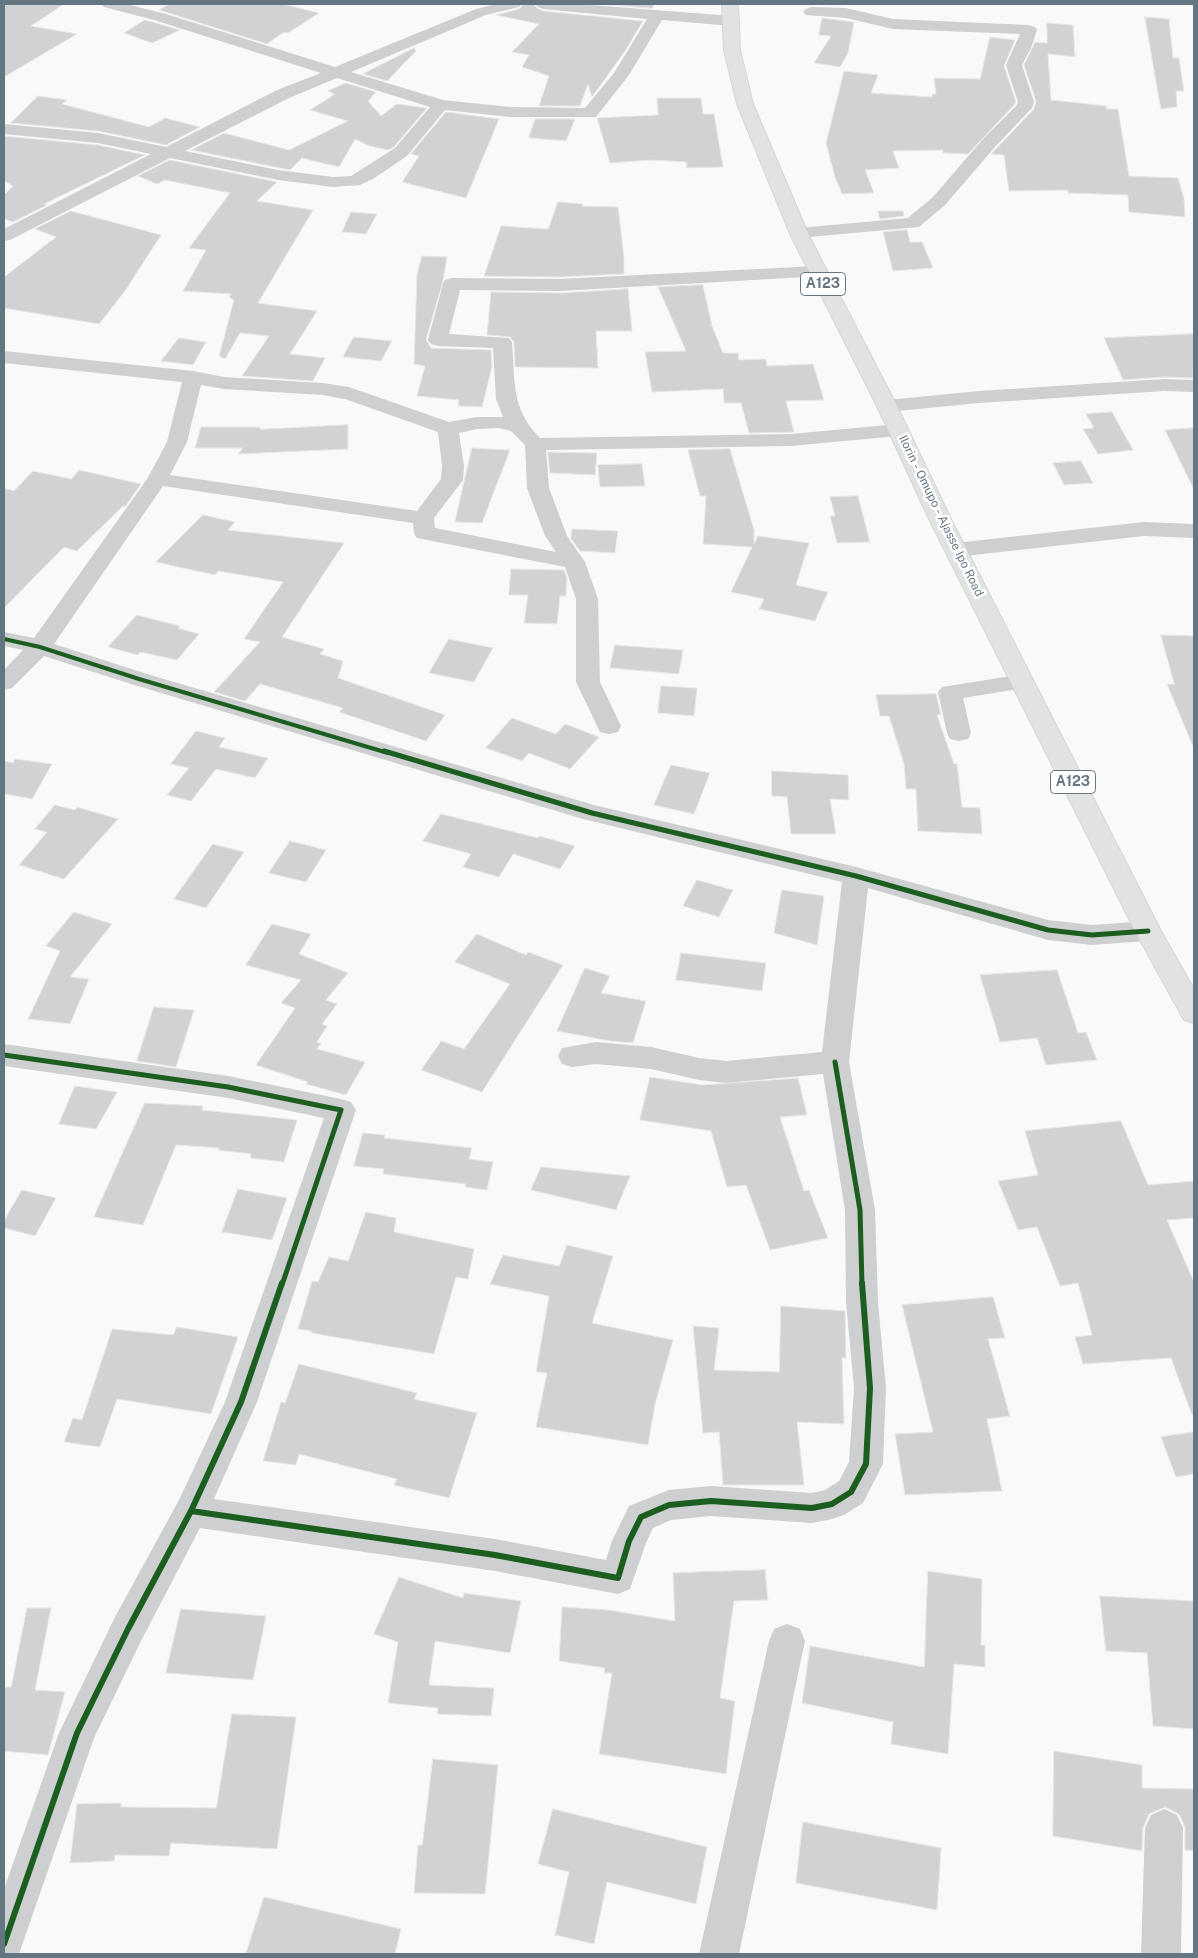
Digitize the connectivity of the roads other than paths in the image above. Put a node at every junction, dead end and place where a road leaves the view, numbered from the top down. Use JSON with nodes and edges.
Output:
{"nodes":[{"id":1,"x":108,"y":4,"type":"edge"},
{"id":2,"x":514,"y":4,"type":"edge"},
{"id":3,"x":543,"y":4,"type":"edge"},
{"id":4,"x":731,"y":12,"type":"edge"},
{"id":5,"x":810,"y":13,"type":"edge"},
{"id":6,"x":658,"y":16,"type":"junction"},
{"id":7,"x":335,"y":71,"type":"junction"},
{"id":8,"x":441,"y":106,"type":"junction"},
{"id":9,"x":4,"y":129,"type":"edge"},
{"id":10,"x":170,"y":152,"type":"junction"},
{"id":11,"x":799,"y":233,"type":"junction"},
{"id":12,"x":4,"y":236,"type":"edge"},
{"id":13,"x":817,"y":272,"type":"junction"},
{"id":14,"x":4,"y":356,"type":"edge"},
{"id":15,"x":193,"y":377,"type":"junction"},
{"id":16,"x":1194,"y":386,"type":"edge"},
{"id":17,"x":887,"y":406,"type":"junction"},
{"id":18,"x":518,"y":427,"type":"junction"},
{"id":19,"x":448,"y":429,"type":"junction"},
{"id":20,"x":898,"y":430,"type":"junction"},
{"id":21,"x":534,"y":444,"type":"junction"},
{"id":22,"x":157,"y":479,"type":"junction"},
{"id":23,"x":424,"y":518,"type":"junction"},
{"id":24,"x":1194,"y":531,"type":"edge"},
{"id":25,"x":956,"y":550,"type":"junction"},
{"id":26,"x":574,"y":562,"type":"junction"},
{"id":27,"x":4,"y":639,"type":"edge"},
{"id":28,"x":40,"y":647,"type":"junction"},
{"id":29,"x":1023,"y":682,"type":"junction"},
{"id":30,"x":4,"y":683,"type":"edge"},
{"id":31,"x":609,"y":726,"type":"dead end"},
{"id":32,"x":959,"y":733,"type":"dead end"},
{"id":33,"x":856,"y":876,"type":"junction"},
{"id":34,"x":1148,"y":931,"type":"junction"},
{"id":35,"x":1191,"y":999,"type":"edge"},
{"id":36,"x":4,"y":1055,"type":"edge"},
{"id":37,"x":572,"y":1056,"type":"dead end"},
{"id":38,"x":835,"y":1062,"type":"junction"},
{"id":39,"x":191,"y":1511,"type":"junction"},
{"id":40,"x":787,"y":1641,"type":"dead end"},
{"id":41,"x":1164,"y":1828,"type":"dead end"},
{"id":42,"x":4,"y":1944,"type":"edge"},
{"id":43,"x":720,"y":1954,"type":"edge"},
{"id":44,"x":1161,"y":1954,"type":"edge"}],
"edges":[{"from":1,"to":7,"type":"street"},
{"from":2,"to":7,"type":"street"},
{"from":3,"to":6,"type":"street"},
{"from":4,"to":6,"type":"street"},
{"from":4,"to":11,"type":"highway","name":"Ilorin - Omupo - Ajasse Ipo Road","number":"A123"},
{"from":5,"to":11,"type":"street"},
{"from":6,"to":8,"type":"street"},
{"from":7,"to":8,"type":"street"},
{"from":7,"to":10,"type":"street"},
{"from":8,"to":10,"type":"street"},
{"from":9,"to":10,"type":"street"},
{"from":10,"to":12,"type":"street"},
{"from":11,"to":13,"type":"highway","name":"Ilorin - Omupo - Ajasse Ipo Road","number":"A123"},
{"from":13,"to":17,"type":"highway","name":"Ilorin - Omupo - Ajasse Ipo Road","number":"A123"},
{"from":13,"to":18,"type":"street"},
{"from":14,"to":15,"type":"street"},
{"from":15,"to":19,"type":"street"},
{"from":15,"to":22,"type":"street"},
{"from":16,"to":17,"type":"street"},
{"from":17,"to":20,"type":"highway","name":"Ilorin - Omupo - Ajasse Ipo Road","number":"A123"},
{"from":18,"to":19,"type":"street"},
{"from":18,"to":21,"type":"street"},
{"from":19,"to":23,"type":"street"},
{"from":20,"to":21,"type":"street"},
{"from":20,"to":25,"type":"highway","name":"Ilorin - Omupo - Ajasse Ipo Road","number":"A123"},
{"from":21,"to":26,"type":"street"},
{"from":22,"to":23,"type":"street"},
{"from":22,"to":28,"type":"street"},
{"from":23,"to":26,"type":"street"},
{"from":24,"to":25,"type":"street"},
{"from":25,"to":29,"type":"highway","name":"Ilorin - Omupo - Ajasse Ipo Road","number":"A123"},
{"from":26,"to":31,"type":"street"},
{"from":27,"to":28,"type":"street"},
{"from":28,"to":30,"type":"street"},
{"from":28,"to":33,"type":"street"},
{"from":29,"to":32,"type":"street"},
{"from":29,"to":34,"type":"highway","name":"Ilorin - Omupo - Ajasse Ipo Road","number":"A123"},
{"from":33,"to":34,"type":"street"},
{"from":33,"to":38,"type":"street"},
{"from":34,"to":35,"type":"highway","name":"Ilorin - Omupo - Ajasse Ipo Road","number":"A123"},
{"from":36,"to":39,"type":"street"},
{"from":37,"to":38,"type":"street"},
{"from":38,"to":39,"type":"street"},
{"from":39,"to":42,"type":"street"},
{"from":40,"to":43,"type":"street"},
{"from":41,"to":44,"type":"street"}]}
